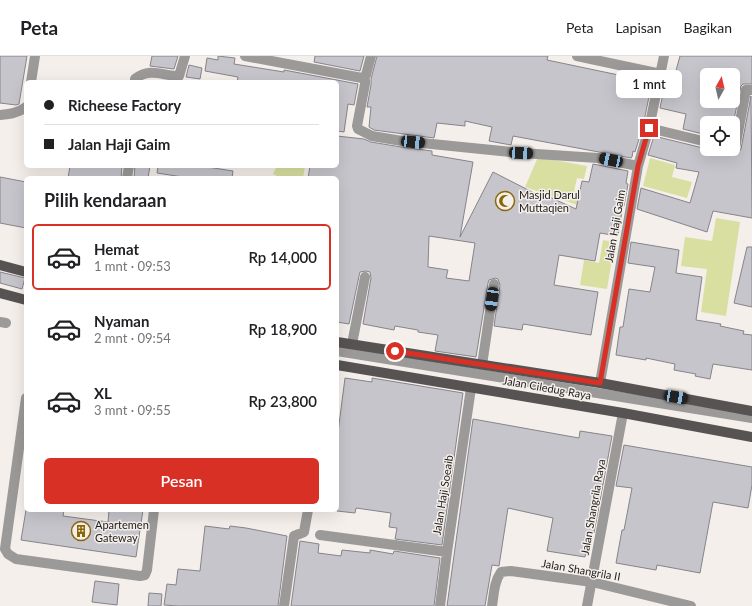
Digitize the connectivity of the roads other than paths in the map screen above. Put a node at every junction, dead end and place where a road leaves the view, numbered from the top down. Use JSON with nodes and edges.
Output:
{"nodes":[{"id":1,"x":35,"y":56,"type":"edge"},
{"id":2,"x":185,"y":56,"type":"edge"},
{"id":3,"x":245,"y":56,"type":"edge"},
{"id":4,"x":371,"y":56,"type":"edge"},
{"id":5,"x":577,"y":56,"type":"edge"},
{"id":6,"x":664,"y":56,"type":"edge"},
{"id":7,"x":264,"y":58,"type":"edge"},
{"id":8,"x":661,"y":74,"type":"junction"},
{"id":9,"x":363,"y":79,"type":"junction"},
{"id":10,"x":31,"y":80,"type":"edge"},
{"id":11,"x":135,"y":80,"type":"edge"},
{"id":12,"x":752,"y":90,"type":"edge"},
{"id":13,"x":24,"y":109,"type":"edge"},
{"id":14,"x":0,"y":115,"type":"edge"},
{"id":15,"x":740,"y":122,"type":"edge"},
{"id":16,"x":649,"y":128,"type":"junction"},
{"id":17,"x":700,"y":140,"type":"edge"},
{"id":18,"x":638,"y":166,"type":"junction"},
{"id":19,"x":0,"y":264,"type":"edge"},
{"id":20,"x":24,"y":271,"type":"edge"},
{"id":21,"x":365,"y":277,"type":"dead end"},
{"id":22,"x":494,"y":284,"type":"dead end"},
{"id":23,"x":0,"y":293,"type":"edge"},
{"id":24,"x":24,"y":299,"type":"edge"},
{"id":25,"x":339,"y":342,"type":"edge"},
{"id":26,"x":352,"y":344,"type":"junction"},
{"id":27,"x":339,"y":352,"type":"edge"},
{"id":28,"x":339,"y":365,"type":"edge"},
{"id":29,"x":482,"y":365,"type":"junction"},
{"id":30,"x":600,"y":383,"type":"junction"},
{"id":31,"x":471,"y":388,"type":"junction"},
{"id":32,"x":752,"y":411,"type":"edge"},
{"id":33,"x":24,"y":412,"type":"edge"},
{"id":34,"x":622,"y":413,"type":"junction"},
{"id":35,"x":752,"y":418,"type":"edge"},
{"id":36,"x":752,"y":437,"type":"edge"},
{"id":37,"x":154,"y":512,"type":"edge"},
{"id":38,"x":308,"y":512,"type":"edge"},
{"id":39,"x":320,"y":535,"type":"dead end"},
{"id":40,"x":447,"y":552,"type":"junction"},
{"id":41,"x":592,"y":582,"type":"junction"},
{"id":42,"x":284,"y":606,"type":"edge"},
{"id":43,"x":440,"y":606,"type":"edge"},
{"id":44,"x":492,"y":606,"type":"edge"},
{"id":45,"x":588,"y":606,"type":"edge"},
{"id":46,"x":691,"y":606,"type":"edge"}],
"edges":[{"from":1,"to":10,"type":"street"},
{"from":2,"to":11,"type":"street"},
{"from":3,"to":7,"type":"street"},
{"from":4,"to":9,"type":"street"},
{"from":5,"to":8,"type":"street"},
{"from":6,"to":8,"type":"street","name":"Jalan Haji Gaim"},
{"from":7,"to":9,"type":"street"},
{"from":8,"to":16,"type":"street","name":"Jalan Haji Gaim"},
{"from":9,"to":18,"type":"street"},
{"from":12,"to":15,"type":"street"},
{"from":13,"to":14,"type":"street"},
{"from":16,"to":17,"type":"street"},
{"from":16,"to":18,"type":"street","name":"Jalan Haji Gaim"},
{"from":18,"to":30,"type":"street","name":"Jalan Haji Gaim"},
{"from":19,"to":20,"type":"main road"},
{"from":21,"to":26,"type":"street"},
{"from":22,"to":29,"type":"street"},
{"from":23,"to":24,"type":"main road"},
{"from":25,"to":26,"type":"main road","name":"Jalan Ciledug Raya"},
{"from":26,"to":29,"type":"main road","name":"Jalan Ciledug Raya"},
{"from":27,"to":35,"type":"street"},
{"from":28,"to":31,"type":"main road","name":"Jalan Ciledug Raya"},
{"from":29,"to":30,"type":"main road","name":"Jalan Ciledug Raya"},
{"from":30,"to":32,"type":"main road","name":"Jalan Ciledug Raya"},
{"from":31,"to":34,"type":"main road","name":"Jalan Ciledug Raya"},
{"from":31,"to":40,"type":"street","name":"Jalan Haji Soeaib"},
{"from":33,"to":37,"type":"street"},
{"from":34,"to":36,"type":"main road","name":"Jalan Ciledug Raya"},
{"from":34,"to":41,"type":"street","name":"Jalan Shangrila Raya"},
{"from":38,"to":42,"type":"street"},
{"from":39,"to":40,"type":"street"},
{"from":40,"to":43,"type":"street","name":"Jalan Haji Soeaib"},
{"from":41,"to":44,"type":"street","name":"Jalan Shangrila II"},
{"from":41,"to":45,"type":"street","name":"Jalan Shangrila Raya"},
{"from":41,"to":46,"type":"street","name":"Jalan Shangrila II"}]}
